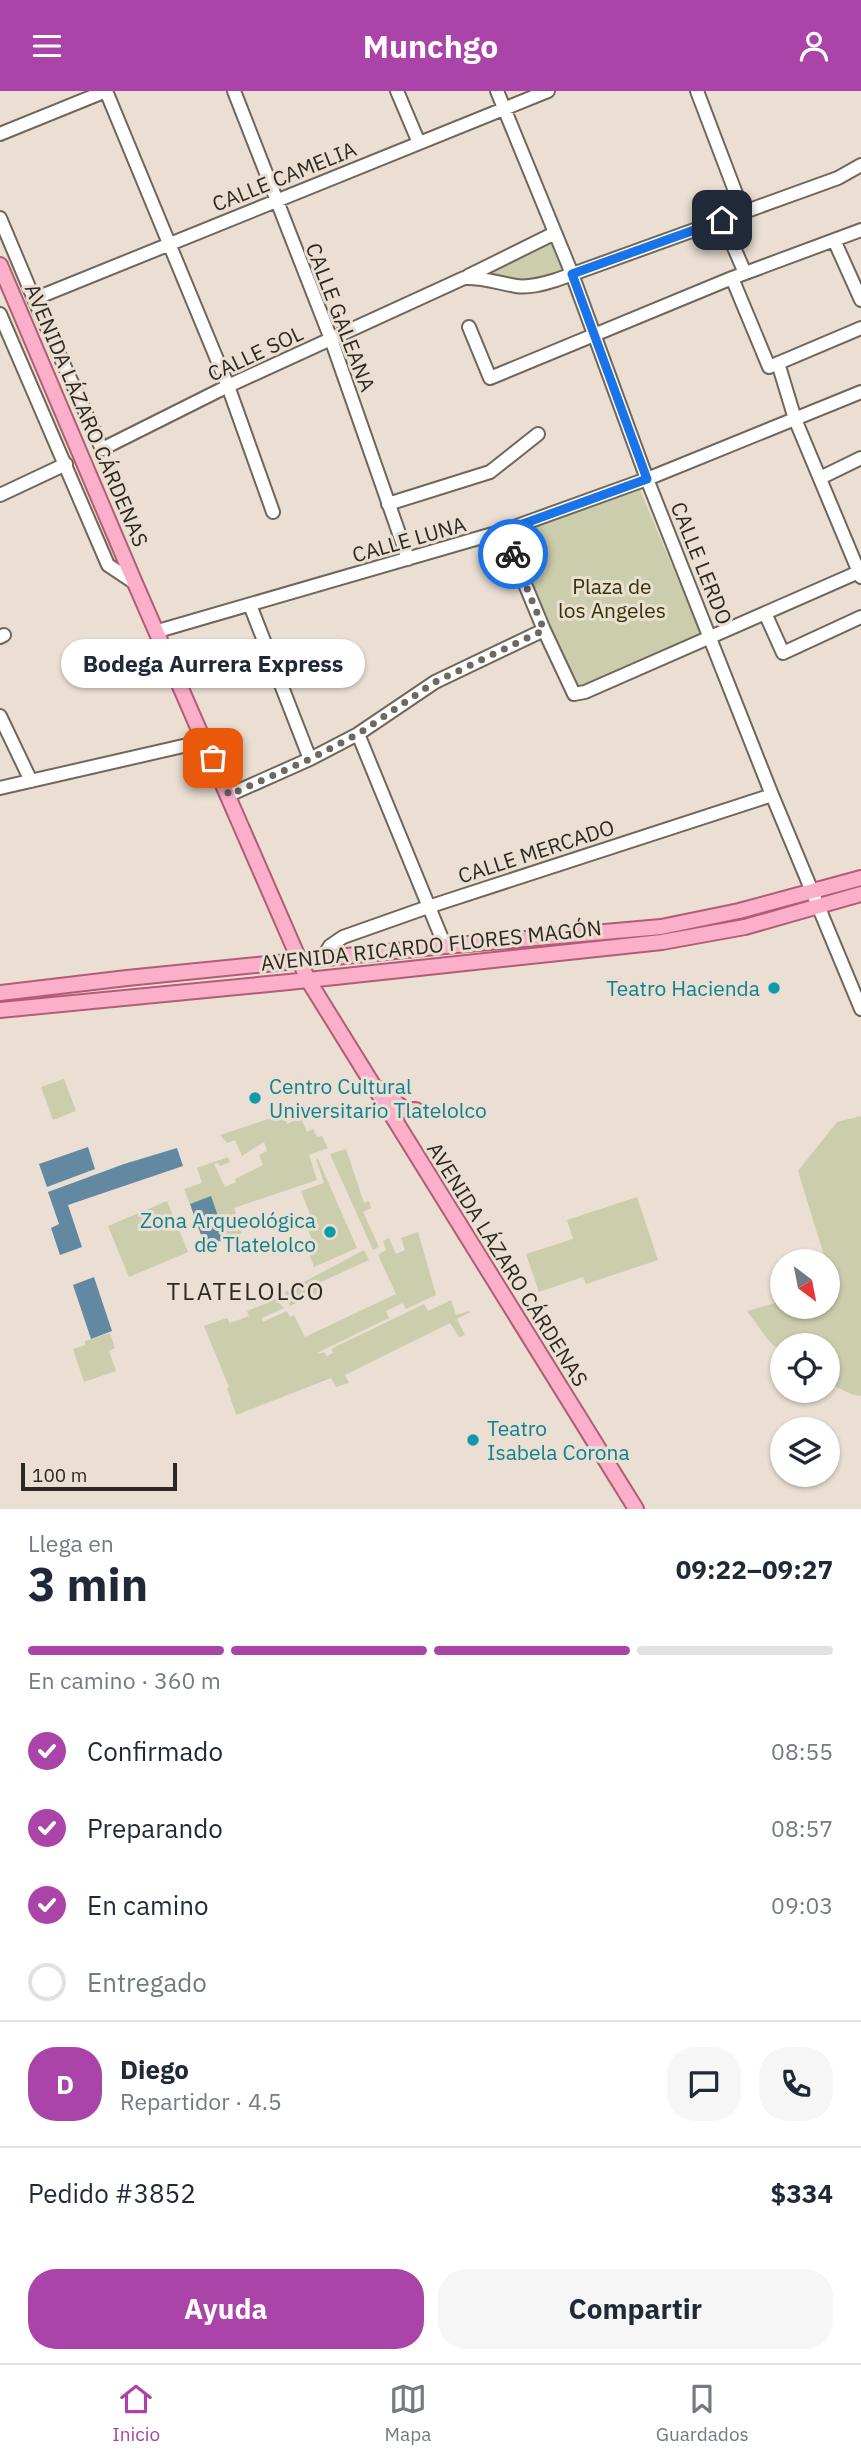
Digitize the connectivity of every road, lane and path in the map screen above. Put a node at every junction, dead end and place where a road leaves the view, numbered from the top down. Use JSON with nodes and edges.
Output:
{"nodes":[{"id":1,"x":106,"y":91,"type":"edge"},
{"id":2,"x":234,"y":91,"type":"edge"},
{"id":3,"x":397,"y":91,"type":"edge"},
{"id":4,"x":498,"y":91,"type":"edge"},
{"id":5,"x":548,"y":91,"type":"edge"},
{"id":6,"x":697,"y":91,"type":"edge"},
{"id":7,"x":505,"y":109,"type":"junction"},
{"id":8,"x":0,"y":134,"type":"edge"},
{"id":9,"x":419,"y":143,"type":"junction"},
{"id":10,"x":861,"y":165,"type":"edge"},
{"id":11,"x":275,"y":200,"type":"junction"},
{"id":12,"x":743,"y":212,"type":"junction"},
{"id":13,"x":0,"y":218,"type":"edge"},
{"id":14,"x":722,"y":220,"type":"junction"},
{"id":15,"x":861,"y":230,"type":"edge"},
{"id":16,"x":555,"y":233,"type":"junction"},
{"id":17,"x":834,"y":240,"type":"junction"},
{"id":18,"x":168,"y":244,"type":"junction"},
{"id":19,"x":0,"y":265,"type":"edge"},
{"id":20,"x":745,"y":273,"type":"junction"},
{"id":21,"x":572,"y":274,"type":"junction"},
{"id":22,"x":464,"y":278,"type":"junction"},
{"id":23,"x":732,"y":278,"type":"junction"},
{"id":24,"x":34,"y":299,"type":"junction"},
{"id":25,"x":861,"y":300,"type":"edge"},
{"id":26,"x":0,"y":314,"type":"edge"},
{"id":27,"x":469,"y":327,"type":"dead end"},
{"id":28,"x":861,"y":328,"type":"edge"},
{"id":29,"x":594,"y":335,"type":"junction"},
{"id":30,"x":331,"y":339,"type":"junction"},
{"id":31,"x":774,"y":365,"type":"junction"},
{"id":32,"x":228,"y":386,"type":"junction"},
{"id":33,"x":861,"y":392,"type":"edge"},
{"id":34,"x":795,"y":419,"type":"junction"},
{"id":35,"x":538,"y":434,"type":"dead end"},
{"id":36,"x":861,"y":458,"type":"edge"},
{"id":37,"x":66,"y":464,"type":"junction"},
{"id":38,"x":820,"y":478,"type":"junction"},
{"id":39,"x":647,"y":479,"type":"junction"},
{"id":40,"x":0,"y":495,"type":"edge"},
{"id":41,"x":388,"y":504,"type":"junction"},
{"id":42,"x":274,"y":512,"type":"dead end"},
{"id":43,"x":503,"y":531,"type":"junction"},
{"id":44,"x":408,"y":559,"type":"junction"},
{"id":45,"x":860,"y":573,"type":"edge"},
{"id":46,"x":135,"y":583,"type":"junction"},
{"id":47,"x":250,"y":605,"type":"junction"},
{"id":48,"x":765,"y":613,"type":"junction"},
{"id":49,"x":861,"y":617,"type":"edge"},
{"id":50,"x":544,"y":630,"type":"junction"},
{"id":51,"x":158,"y":631,"type":"junction"},
{"id":52,"x":711,"y":637,"type":"junction"},
{"id":53,"x":0,"y":716,"type":"edge"},
{"id":54,"x":358,"y":734,"type":"junction"},
{"id":55,"x":205,"y":741,"type":"junction"},
{"id":56,"x":310,"y":759,"type":"junction"},
{"id":57,"x":31,"y":781,"type":"junction"},
{"id":58,"x":0,"y":788,"type":"edge"},
{"id":59,"x":229,"y":795,"type":"junction"},
{"id":60,"x":772,"y":795,"type":"junction"},
{"id":61,"x":861,"y":878,"type":"edge"},
{"id":62,"x":812,"y":892,"type":"junction"},
{"id":63,"x":861,"y":894,"type":"edge"},
{"id":64,"x":818,"y":906,"type":"junction"},
{"id":65,"x":428,"y":907,"type":"junction"},
{"id":66,"x":445,"y":946,"type":"junction"},
{"id":67,"x":322,"y":959,"type":"junction"},
{"id":68,"x":301,"y":961,"type":"junction"},
{"id":69,"x":309,"y":980,"type":"junction"},
{"id":70,"x":0,"y":993,"type":"edge"},
{"id":71,"x":861,"y":1009,"type":"edge"},
{"id":72,"x":0,"y":1010,"type":"edge"},
{"id":73,"x":368,"y":1079,"type":"junction"},
{"id":74,"x":416,"y":1110,"type":"dead end"},
{"id":75,"x":636,"y":1509,"type":"edge"}],
"edges":[{"from":1,"to":8,"type":"street"},
{"from":1,"to":18,"type":"street"},
{"from":2,"to":11,"type":"street","name":"CALLE GALEANA"},
{"from":3,"to":9,"type":"street"},
{"from":4,"to":7,"type":"street","name":"CALLE LERDO"},
{"from":5,"to":7,"type":"street","name":"CALLE CAMELIA"},
{"from":6,"to":12,"type":"street"},
{"from":7,"to":9,"type":"street","name":"CALLE CAMELIA"},
{"from":7,"to":16,"type":"street","name":"CALLE LERDO"},
{"from":9,"to":11,"type":"street","name":"CALLE CAMELIA"},
{"from":10,"to":12,"type":"street"},
{"from":11,"to":18,"type":"street","name":"CALLE CAMELIA"},
{"from":11,"to":30,"type":"street","name":"CALLE GALEANA"},
{"from":12,"to":14,"type":"street"},
{"from":13,"to":24,"type":"street"},
{"from":14,"to":20,"type":"street"},
{"from":14,"to":21,"type":"street"},
{"from":15,"to":17,"type":"street"},
{"from":16,"to":21,"type":"street","name":"CALLE LERDO"},
{"from":16,"to":22,"type":"street","name":"CALLE SOL"},
{"from":17,"to":20,"type":"street"},
{"from":17,"to":25,"type":"street"},
{"from":18,"to":24,"type":"street","name":"CALLE CAMELIA"},
{"from":18,"to":32,"type":"street"},
{"from":19,"to":46,"type":"main road","name":"AVENIDA LÁZARO CÁRDENAS"},
{"from":20,"to":23,"type":"street"},
{"from":21,"to":22,"type":"street"},
{"from":21,"to":29,"type":"street","name":"CALLE LERDO"},
{"from":22,"to":30,"type":"street","name":"CALLE SOL"},
{"from":23,"to":29,"type":"street"},
{"from":23,"to":31,"type":"street"},
{"from":24,"to":32,"type":"street","name":"CALLE SOL"},
{"from":26,"to":37,"type":"street","name":"AVENIDA LÁZARO CÁRDENAS"},
{"from":27,"to":29,"type":"street"},
{"from":28,"to":31,"type":"street"},
{"from":29,"to":39,"type":"street","name":"CALLE LERDO"},
{"from":30,"to":32,"type":"street","name":"CALLE SOL"},
{"from":30,"to":41,"type":"street","name":"CALLE GALEANA"},
{"from":31,"to":34,"type":"street"},
{"from":32,"to":42,"type":"street"},
{"from":33,"to":34,"type":"street","name":"CALLE LUNA"},
{"from":34,"to":38,"type":"street"},
{"from":34,"to":39,"type":"street","name":"CALLE LUNA"},
{"from":35,"to":41,"type":"street"},
{"from":36,"to":38,"type":"street"},
{"from":37,"to":40,"type":"street"},
{"from":37,"to":46,"type":"street","name":"AVENIDA LÁZARO CÁRDENAS"},
{"from":38,"to":45,"type":"street"},
{"from":39,"to":43,"type":"street","name":"CALLE LUNA"},
{"from":39,"to":52,"type":"street","name":"CALLE LERDO"},
{"from":41,"to":44,"type":"street","name":"CALLE GALEANA"},
{"from":43,"to":44,"type":"street","name":"CALLE LUNA"},
{"from":43,"to":50,"type":"street"},
{"from":44,"to":47,"type":"street","name":"CALLE LUNA"},
{"from":45,"to":48,"type":"street"},
{"from":46,"to":51,"type":"main road","name":"AVENIDA LÁZARO CÁRDENAS"},
{"from":47,"to":51,"type":"street","name":"CALLE LUNA"},
{"from":47,"to":56,"type":"street"},
{"from":48,"to":49,"type":"street"},
{"from":48,"to":52,"type":"street"},
{"from":50,"to":52,"type":"street"},
{"from":50,"to":54,"type":"street"},
{"from":51,"to":55,"type":"main road","name":"AVENIDA LÁZARO CÁRDENAS"},
{"from":52,"to":60,"type":"street","name":"CALLE LERDO"},
{"from":53,"to":57,"type":"street"},
{"from":54,"to":56,"type":"street"},
{"from":54,"to":65,"type":"street"},
{"from":55,"to":57,"type":"street"},
{"from":55,"to":59,"type":"main road","name":"AVENIDA LÁZARO CÁRDENAS"},
{"from":56,"to":59,"type":"street"},
{"from":57,"to":58,"type":"street"},
{"from":59,"to":68,"type":"main road","name":"AVENIDA LÁZARO CÁRDENAS"},
{"from":60,"to":62,"type":"street","name":"CALLE LERDO"},
{"from":60,"to":65,"type":"street","name":"CALLE MERCADO"},
{"from":61,"to":62,"type":"main road","name":"AVENIDA RICARDO FLORES MAGÓN"},
{"from":62,"to":64,"type":"street","name":"CALLE LERDO"},
{"from":62,"to":66,"type":"main road","name":"AVENIDA RICARDO FLORES MAGÓN"},
{"from":63,"to":64,"type":"main road","name":"AVENIDA RICARDO FLORES MAGÓN"},
{"from":64,"to":69,"type":"main road","name":"AVENIDA RICARDO FLORES MAGÓN"},
{"from":64,"to":71,"type":"street","name":"CALLE LERDO"},
{"from":65,"to":66,"type":"street"},
{"from":65,"to":67,"type":"street","name":"CALLE MERCADO"},
{"from":66,"to":67,"type":"main road","name":"AVENIDA RICARDO FLORES MAGÓN"},
{"from":67,"to":68,"type":"main road","name":"AVENIDA RICARDO FLORES MAGÓN"},
{"from":68,"to":69,"type":"main road","name":"AVENIDA LÁZARO CÁRDENAS"},
{"from":68,"to":70,"type":"main road","name":"AVENIDA RICARDO FLORES MAGÓN"},
{"from":69,"to":72,"type":"main road","name":"AVENIDA RICARDO FLORES MAGÓN"},
{"from":69,"to":73,"type":"main road","name":"AVENIDA LÁZARO CÁRDENAS"},
{"from":73,"to":74,"type":"main road"},
{"from":73,"to":75,"type":"main road","name":"AVENIDA LÁZARO CÁRDENAS"}]}
